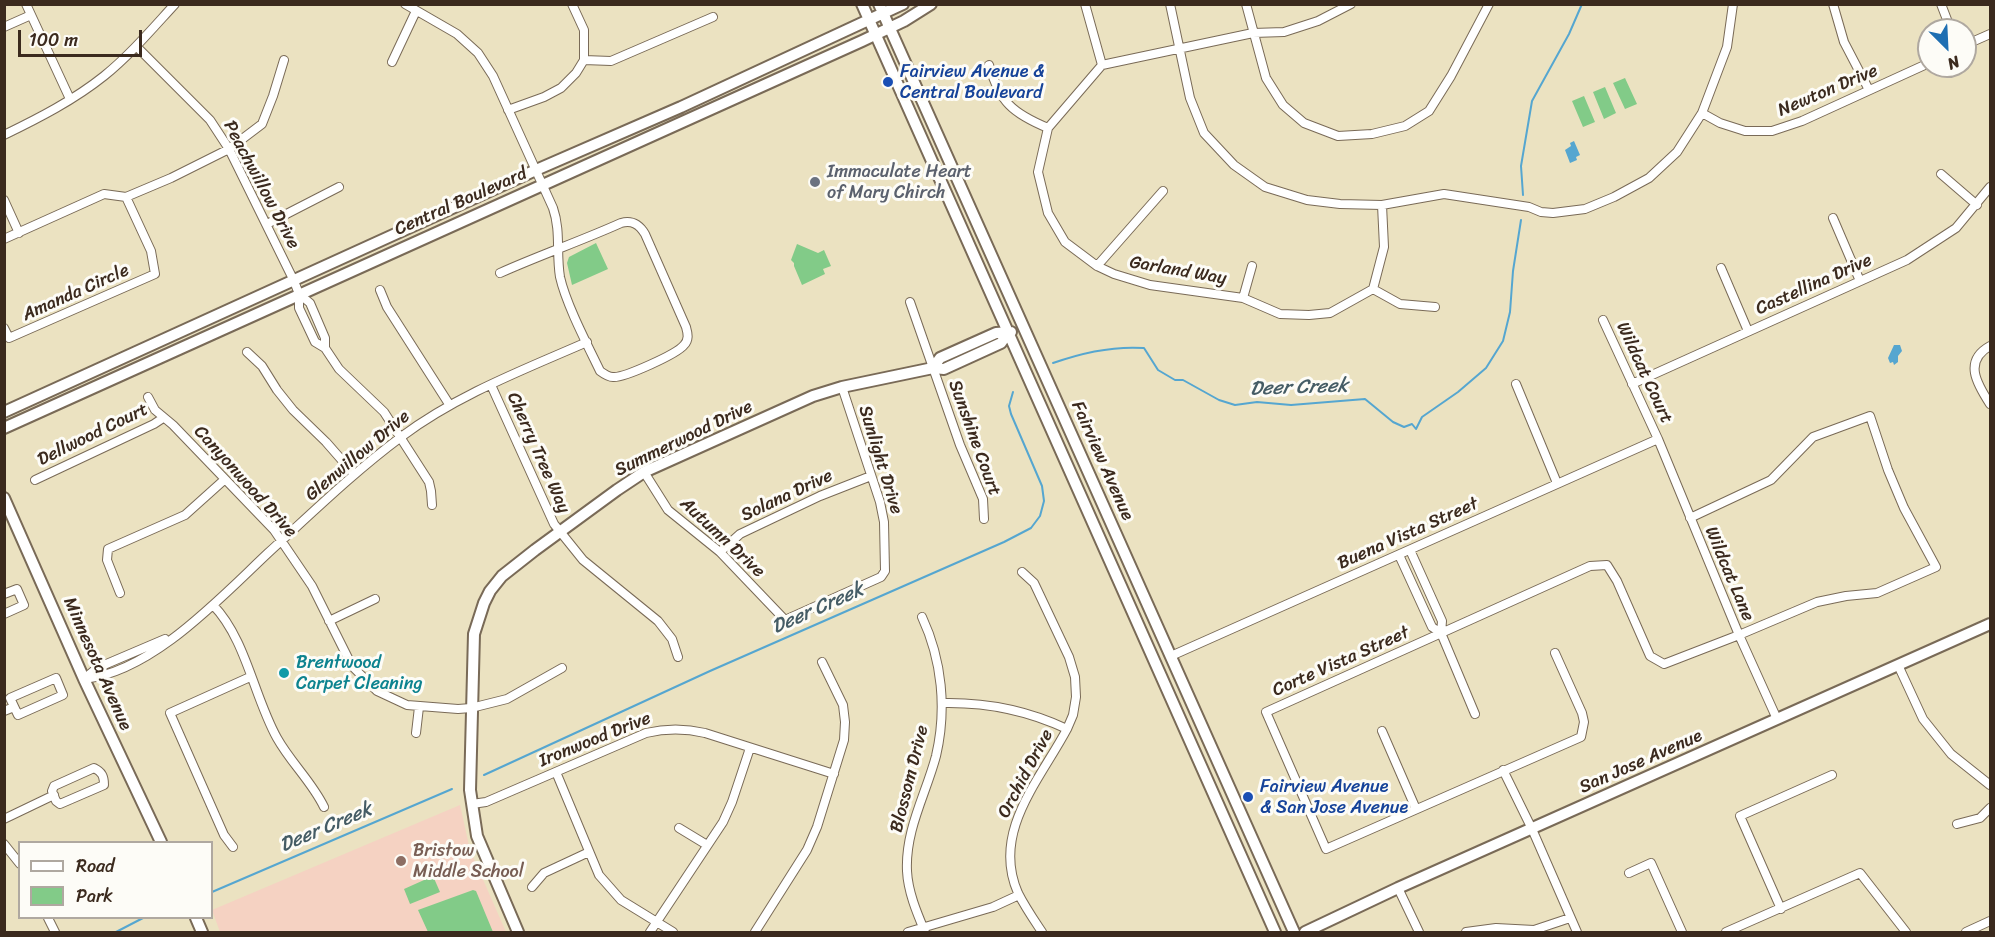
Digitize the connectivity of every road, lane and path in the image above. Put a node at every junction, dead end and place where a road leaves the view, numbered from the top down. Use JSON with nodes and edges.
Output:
{"nodes":[{"id":1,"x":26,"y":4,"type":"edge"},
{"id":2,"x":175,"y":4,"type":"edge"},
{"id":3,"x":405,"y":4,"type":"edge"},
{"id":4,"x":572,"y":4,"type":"edge"},
{"id":5,"x":862,"y":4,"type":"edge"},
{"id":6,"x":903,"y":4,"type":"edge"},
{"id":7,"x":931,"y":4,"type":"edge"},
{"id":8,"x":1085,"y":4,"type":"edge"},
{"id":9,"x":1170,"y":4,"type":"edge"},
{"id":10,"x":1246,"y":4,"type":"edge"},
{"id":11,"x":1351,"y":4,"type":"edge"},
{"id":12,"x":1490,"y":4,"type":"edge"},
{"id":13,"x":1733,"y":4,"type":"edge"},
{"id":14,"x":1833,"y":4,"type":"edge"},
{"id":15,"x":881,"y":9,"type":"edge"},
{"id":16,"x":416,"y":11,"type":"junction"},
{"id":17,"x":31,"y":15,"type":"junction"},
{"id":18,"x":713,"y":16,"type":"dead end"},
{"id":19,"x":869,"y":20,"type":"junction"},
{"id":20,"x":4,"y":27,"type":"edge"},
{"id":21,"x":890,"y":28,"type":"junction"},
{"id":22,"x":1253,"y":33,"type":"junction"},
{"id":23,"x":875,"y":34,"type":"junction"},
{"id":24,"x":136,"y":47,"type":"junction"},
{"id":25,"x":1178,"y":48,"type":"junction"},
{"id":26,"x":284,"y":60,"type":"dead end"},
{"id":27,"x":584,"y":60,"type":"junction"},
{"id":28,"x":392,"y":62,"type":"dead end"},
{"id":29,"x":989,"y":65,"type":"dead end"},
{"id":30,"x":1102,"y":65,"type":"junction"},
{"id":31,"x":1917,"y":68,"type":"edge"},
{"id":32,"x":1869,"y":90,"type":"junction"},
{"id":33,"x":70,"y":99,"type":"junction"},
{"id":34,"x":508,"y":110,"type":"junction"},
{"id":35,"x":1702,"y":113,"type":"junction"},
{"id":36,"x":1048,"y":128,"type":"junction"},
{"id":37,"x":4,"y":135,"type":"edge"},
{"id":38,"x":229,"y":149,"type":"junction"},
{"id":39,"x":536,"y":170,"type":"junction"},
{"id":40,"x":1941,"y":174,"type":"dead end"},
{"id":41,"x":543,"y":184,"type":"junction"},
{"id":42,"x":339,"y":187,"type":"dead end"},
{"id":43,"x":1990,"y":187,"type":"edge"},
{"id":44,"x":1162,"y":191,"type":"dead end"},
{"id":45,"x":126,"y":197,"type":"junction"},
{"id":46,"x":4,"y":200,"type":"edge"},
{"id":47,"x":1382,"y":205,"type":"junction"},
{"id":48,"x":1977,"y":205,"type":"junction"},
{"id":49,"x":1833,"y":218,"type":"dead end"},
{"id":50,"x":267,"y":224,"type":"junction"},
{"id":51,"x":20,"y":232,"type":"junction"},
{"id":52,"x":4,"y":239,"type":"edge"},
{"id":53,"x":559,"y":249,"type":"junction"},
{"id":54,"x":1097,"y":266,"type":"junction"},
{"id":55,"x":1252,"y":266,"type":"dead end"},
{"id":56,"x":1721,"y":268,"type":"dead end"},
{"id":57,"x":500,"y":273,"type":"dead end"},
{"id":58,"x":294,"y":281,"type":"junction"},
{"id":59,"x":1860,"y":281,"type":"junction"},
{"id":60,"x":1373,"y":289,"type":"junction"},
{"id":61,"x":380,"y":290,"type":"dead end"},
{"id":62,"x":299,"y":294,"type":"junction"},
{"id":63,"x":1243,"y":298,"type":"junction"},
{"id":64,"x":910,"y":302,"type":"dead end"},
{"id":65,"x":1435,"y":307,"type":"dead end"},
{"id":66,"x":1603,"y":320,"type":"dead end"},
{"id":67,"x":1022,"y":327,"type":"junction"},
{"id":68,"x":4,"y":328,"type":"edge"},
{"id":69,"x":1748,"y":331,"type":"junction"},
{"id":70,"x":1008,"y":333,"type":"junction"},
{"id":71,"x":587,"y":342,"type":"junction"},
{"id":72,"x":1990,"y":346,"type":"edge"},
{"id":73,"x":247,"y":352,"type":"dead end"},
{"id":74,"x":933,"y":368,"type":"junction"},
{"id":75,"x":1516,"y":384,"type":"dead end"},
{"id":76,"x":1632,"y":384,"type":"junction"},
{"id":77,"x":491,"y":385,"type":"junction"},
{"id":78,"x":842,"y":387,"type":"junction"},
{"id":79,"x":148,"y":396,"type":"dead end"},
{"id":80,"x":449,"y":404,"type":"junction"},
{"id":81,"x":1990,"y":404,"type":"edge"},
{"id":82,"x":4,"y":412,"type":"edge"},
{"id":83,"x":163,"y":418,"type":"junction"},
{"id":84,"x":4,"y":428,"type":"edge"},
{"id":85,"x":401,"y":437,"type":"junction"},
{"id":86,"x":1658,"y":439,"type":"junction"},
{"id":87,"x":644,"y":472,"type":"junction"},
{"id":88,"x":354,"y":474,"type":"junction"},
{"id":89,"x":871,"y":476,"type":"junction"},
{"id":90,"x":35,"y":480,"type":"dead end"},
{"id":91,"x":224,"y":480,"type":"junction"},
{"id":92,"x":1557,"y":483,"type":"junction"},
{"id":93,"x":4,"y":498,"type":"edge"},
{"id":94,"x":432,"y":505,"type":"dead end"},
{"id":95,"x":1689,"y":518,"type":"junction"},
{"id":96,"x":984,"y":519,"type":"dead end"},
{"id":97,"x":560,"y":532,"type":"junction"},
{"id":98,"x":281,"y":542,"type":"junction"},
{"id":99,"x":1410,"y":550,"type":"junction"},
{"id":100,"x":720,"y":552,"type":"junction"},
{"id":101,"x":1399,"y":555,"type":"junction"},
{"id":102,"x":1022,"y":572,"type":"dead end"},
{"id":103,"x":120,"y":593,"type":"dead end"},
{"id":104,"x":4,"y":594,"type":"edge"},
{"id":105,"x":375,"y":599,"type":"dead end"},
{"id":106,"x":213,"y":605,"type":"junction"},
{"id":107,"x":4,"y":614,"type":"edge"},
{"id":108,"x":921,"y":617,"type":"dead end"},
{"id":109,"x":785,"y":620,"type":"joint"},
{"id":110,"x":329,"y":621,"type":"junction"},
{"id":111,"x":1990,"y":624,"type":"edge"},
{"id":112,"x":1441,"y":633,"type":"junction"},
{"id":113,"x":1739,"y":635,"type":"junction"},
{"id":114,"x":1555,"y":653,"type":"dead end"},
{"id":115,"x":1171,"y":656,"type":"junction"},
{"id":116,"x":678,"y":657,"type":"dead end"},
{"id":117,"x":822,"y":662,"type":"dead end"},
{"id":118,"x":1898,"y":665,"type":"junction"},
{"id":119,"x":562,"y":668,"type":"dead end"},
{"id":120,"x":250,"y":677,"type":"junction"},
{"id":121,"x":84,"y":679,"type":"junction"},
{"id":122,"x":942,"y":703,"type":"junction"},
{"id":123,"x":14,"y":707,"type":"junction"},
{"id":124,"x":419,"y":707,"type":"junction"},
{"id":125,"x":471,"y":708,"type":"junction"},
{"id":126,"x":4,"y":711,"type":"edge"},
{"id":127,"x":1475,"y":714,"type":"dead end"},
{"id":128,"x":1777,"y":719,"type":"junction"},
{"id":129,"x":1067,"y":729,"type":"junction"},
{"id":130,"x":1382,"y":731,"type":"dead end"},
{"id":131,"x":416,"y":733,"type":"dead end"},
{"id":132,"x":750,"y":748,"type":"junction"},
{"id":133,"x":1503,"y":770,"type":"junction"},
{"id":134,"x":556,"y":772,"type":"junction"},
{"id":135,"x":834,"y":774,"type":"junction"},
{"id":136,"x":1832,"y":775,"type":"dead end"},
{"id":137,"x":1990,"y":785,"type":"edge"},
{"id":138,"x":54,"y":795,"type":"junction"},
{"id":139,"x":472,"y":804,"type":"junction"},
{"id":140,"x":324,"y":807,"type":"dead end"},
{"id":141,"x":1990,"y":808,"type":"edge"},
{"id":142,"x":1416,"y":809,"type":"junction"},
{"id":143,"x":4,"y":819,"type":"edge"},
{"id":144,"x":1957,"y":824,"type":"dead end"},
{"id":145,"x":679,"y":828,"type":"dead end"},
{"id":146,"x":1532,"y":829,"type":"junction"},
{"id":147,"x":160,"y":841,"type":"edge"},
{"id":148,"x":4,"y":844,"type":"edge"},
{"id":149,"x":706,"y":845,"type":"junction"},
{"id":150,"x":233,"y":848,"type":"dead end"},
{"id":151,"x":590,"y":852,"type":"junction"},
{"id":152,"x":18,"y":862,"type":"edge"},
{"id":153,"x":1629,"y":873,"type":"dead end"},
{"id":154,"x":532,"y":887,"type":"dead end"},
{"id":155,"x":1398,"y":888,"type":"junction"},
{"id":156,"x":1019,"y":895,"type":"junction"},
{"id":157,"x":1781,"y":909,"type":"junction"},
{"id":158,"x":1570,"y":918,"type":"junction"},
{"id":159,"x":48,"y":919,"type":"edge"},
{"id":160,"x":196,"y":919,"type":"edge"},
{"id":161,"x":1990,"y":921,"type":"edge"},
{"id":162,"x":657,"y":922,"type":"junction"},
{"id":163,"x":924,"y":930,"type":"edge"},
{"id":164,"x":1469,"y":932,"type":"edge"},
{"id":165,"x":55,"y":933,"type":"edge"},
{"id":166,"x":202,"y":933,"type":"edge"},
{"id":167,"x":518,"y":933,"type":"edge"},
{"id":168,"x":650,"y":933,"type":"edge"},
{"id":169,"x":673,"y":933,"type":"edge"},
{"id":170,"x":755,"y":933,"type":"edge"},
{"id":171,"x":908,"y":933,"type":"edge"},
{"id":172,"x":1042,"y":933,"type":"edge"},
{"id":173,"x":1275,"y":933,"type":"edge"},
{"id":174,"x":1294,"y":933,"type":"edge"},
{"id":175,"x":1305,"y":933,"type":"edge"},
{"id":176,"x":1419,"y":933,"type":"edge"},
{"id":177,"x":1576,"y":933,"type":"edge"},
{"id":178,"x":1682,"y":933,"type":"edge"},
{"id":179,"x":1726,"y":933,"type":"edge"},
{"id":180,"x":1905,"y":933,"type":"edge"},
{"id":181,"x":1966,"y":933,"type":"edge"}],
"edges":[{"from":1,"to":17,"type":"street"},
{"from":2,"to":24,"type":"street"},
{"from":3,"to":16,"type":"street"},
{"from":4,"to":27,"type":"street"},
{"from":5,"to":19,"type":"street","name":"Fairview Avenue"},
{"from":6,"to":15,"type":"street","name":"Central Boulevard"},
{"from":7,"to":21,"type":"street","name":"Central Boulevard"},
{"from":8,"to":30,"type":"street"},
{"from":9,"to":25,"type":"street"},
{"from":10,"to":22,"type":"street"},
{"from":11,"to":22,"type":"street"},
{"from":12,"to":22,"type":"street"},
{"from":13,"to":35,"type":"street"},
{"from":14,"to":32,"type":"street"},
{"from":15,"to":19,"type":"street","name":"Central Boulevard"},
{"from":15,"to":21,"type":"street","name":"Fairview Avenue"},
{"from":16,"to":28,"type":"street"},
{"from":16,"to":34,"type":"street"},
{"from":17,"to":20,"type":"street"},
{"from":17,"to":33,"type":"street"},
{"from":18,"to":27,"type":"street"},
{"from":19,"to":23,"type":"street","name":"Fairview Avenue"},
{"from":19,"to":39,"type":"street","name":"Central Boulevard"},
{"from":21,"to":23,"type":"street","name":"Central Boulevard"},
{"from":21,"to":67,"type":"street","name":"Fairview Avenue"},
{"from":22,"to":25,"type":"street"},
{"from":23,"to":41,"type":"street","name":"Central Boulevard"},
{"from":23,"to":70,"type":"street","name":"Fairview Avenue"},
{"from":24,"to":33,"type":"street"},
{"from":24,"to":38,"type":"street","name":"Peachwillow Drive"},
{"from":25,"to":30,"type":"street"},
{"from":25,"to":47,"type":"street"},
{"from":26,"to":38,"type":"street"},
{"from":27,"to":34,"type":"street"},
{"from":29,"to":36,"type":"street"},
{"from":30,"to":36,"type":"street","name":"Garland Way"},
{"from":31,"to":32,"type":"street","name":"Newton Drive"},
{"from":32,"to":35,"type":"street","name":"Newton Drive"},
{"from":33,"to":37,"type":"street"},
{"from":34,"to":39,"type":"street"},
{"from":35,"to":47,"type":"street"},
{"from":36,"to":54,"type":"street","name":"Garland Way"},
{"from":38,"to":45,"type":"street"},
{"from":38,"to":50,"type":"street","name":"Peachwillow Drive"},
{"from":39,"to":41,"type":"street"},
{"from":39,"to":58,"type":"street","name":"Central Boulevard"},
{"from":40,"to":48,"type":"street"},
{"from":41,"to":53,"type":"street"},
{"from":41,"to":62,"type":"street","name":"Central Boulevard"},
{"from":42,"to":50,"type":"street"},
{"from":43,"to":48,"type":"street","name":"Castellina Drive"},
{"from":44,"to":54,"type":"street"},
{"from":45,"to":51,"type":"street"},
{"from":45,"to":68,"type":"street","name":"Amanda Circle"},
{"from":46,"to":51,"type":"street"},
{"from":47,"to":60,"type":"street"},
{"from":48,"to":59,"type":"street","name":"Castellina Drive"},
{"from":49,"to":59,"type":"street"},
{"from":50,"to":58,"type":"street","name":"Peachwillow Drive"},
{"from":51,"to":52,"type":"street"},
{"from":53,"to":57,"type":"street"},
{"from":53,"to":71,"type":"street"},
{"from":53,"to":71,"type":"street"},
{"from":54,"to":63,"type":"street","name":"Garland Way"},
{"from":55,"to":63,"type":"street"},
{"from":56,"to":69,"type":"street"},
{"from":58,"to":62,"type":"street","name":"Peachwillow Drive"},
{"from":58,"to":82,"type":"street","name":"Central Boulevard"},
{"from":59,"to":69,"type":"street","name":"Castellina Drive"},
{"from":60,"to":63,"type":"street","name":"Garland Way"},
{"from":60,"to":65,"type":"street"},
{"from":61,"to":80,"type":"street"},
{"from":62,"to":84,"type":"street","name":"Central Boulevard"},
{"from":62,"to":85,"type":"street","name":"Peachwillow Drive"},
{"from":64,"to":74,"type":"street","name":"Sunshine Court"},
{"from":66,"to":76,"type":"street","name":"Wildcat Court"},
{"from":67,"to":70,"type":"street","name":"Summerwood Drive"},
{"from":67,"to":115,"type":"street","name":"Fairview Avenue"},
{"from":69,"to":76,"type":"street","name":"Castellina Drive"},
{"from":70,"to":74,"type":"street","name":"Summerwood Drive"},
{"from":70,"to":173,"type":"street","name":"Fairview Avenue"},
{"from":71,"to":77,"type":"street","name":"Glenwillow Drive"},
{"from":72,"to":81,"type":"street"},
{"from":73,"to":88,"type":"street"},
{"from":74,"to":78,"type":"street","name":"Summerwood Drive"},
{"from":74,"to":96,"type":"street","name":"Sunshine Court"},
{"from":75,"to":92,"type":"street"},
{"from":76,"to":86,"type":"street","name":"Wildcat Court"},
{"from":77,"to":80,"type":"street","name":"Glenwillow Drive"},
{"from":77,"to":97,"type":"street","name":"Cherry Tree Way"},
{"from":78,"to":87,"type":"street","name":"Summerwood Drive"},
{"from":78,"to":89,"type":"street","name":"Sunlight Drive"},
{"from":79,"to":83,"type":"street","name":"Canyonwood Drive"},
{"from":80,"to":85,"type":"street","name":"Glenwillow Drive"},
{"from":83,"to":90,"type":"street","name":"Dellwood Court"},
{"from":83,"to":91,"type":"street","name":"Canyonwood Drive"},
{"from":85,"to":88,"type":"street","name":"Glenwillow Drive"},
{"from":85,"to":94,"type":"street","name":"Peachwillow Drive"},
{"from":86,"to":92,"type":"street","name":"Buena Vista Street"},
{"from":86,"to":95,"type":"street","name":"Wildcat Lane"},
{"from":87,"to":97,"type":"street","name":"Summerwood Drive"},
{"from":87,"to":100,"type":"street","name":"Autumn Drive"},
{"from":88,"to":98,"type":"street","name":"Glenwillow Drive"},
{"from":89,"to":100,"type":"street","name":"Solana Drive"},
{"from":89,"to":109,"type":"street","name":"Sunlight Drive"},
{"from":91,"to":98,"type":"street","name":"Canyonwood Drive"},
{"from":91,"to":103,"type":"street"},
{"from":92,"to":99,"type":"street","name":"Buena Vista Street"},
{"from":93,"to":121,"type":"street","name":"Minnesota Avenue"},
{"from":95,"to":113,"type":"street","name":"Wildcat Lane"},
{"from":95,"to":113,"type":"street"},
{"from":97,"to":116,"type":"street","name":"Cherry Tree Way"},
{"from":97,"to":125,"type":"street","name":"Summerwood Drive"},
{"from":98,"to":106,"type":"street","name":"Glenwillow Drive"},
{"from":98,"to":110,"type":"street","name":"Canyonwood Drive"},
{"from":99,"to":101,"type":"street","name":"Buena Vista Street"},
{"from":99,"to":112,"type":"street"},
{"from":100,"to":109,"type":"street","name":"Autumn Drive"},
{"from":101,"to":112,"type":"street"},
{"from":101,"to":115,"type":"street","name":"Buena Vista Street"},
{"from":102,"to":129,"type":"street","name":"Orchid Drive"},
{"from":104,"to":107,"type":"street"},
{"from":105,"to":110,"type":"street"},
{"from":106,"to":120,"type":"street"},
{"from":106,"to":121,"type":"street","name":"Glenwillow Drive"},
{"from":108,"to":122,"type":"street","name":"Blossom Drive"},
{"from":110,"to":124,"type":"street","name":"Canyonwood Drive"},
{"from":111,"to":118,"type":"street","name":"San Jose Avenue"},
{"from":112,"to":113,"type":"street","name":"Corte Vista Street"},
{"from":112,"to":127,"type":"street"},
{"from":112,"to":142,"type":"street","name":"Corte Vista Street"},
{"from":113,"to":128,"type":"street","name":"Wildcat Lane"},
{"from":114,"to":133,"type":"street","name":"Corte Vista Street"},
{"from":115,"to":174,"type":"street","name":"Fairview Avenue"},
{"from":117,"to":135,"type":"street"},
{"from":118,"to":128,"type":"street","name":"San Jose Avenue"},
{"from":118,"to":137,"type":"street"},
{"from":119,"to":125,"type":"street","name":"Canyonwood Drive"},
{"from":120,"to":140,"type":"street"},
{"from":120,"to":150,"type":"street"},
{"from":121,"to":147,"type":"street","name":"Minnesota Avenue"},
{"from":122,"to":129,"type":"street"},
{"from":122,"to":163,"type":"street","name":"Blossom Drive"},
{"from":123,"to":123,"type":"street"},
{"from":123,"to":126,"type":"street"},
{"from":124,"to":125,"type":"street","name":"Canyonwood Drive"},
{"from":124,"to":131,"type":"street"},
{"from":125,"to":139,"type":"street"},
{"from":128,"to":146,"type":"street","name":"San Jose Avenue"},
{"from":129,"to":156,"type":"street","name":"Orchid Drive"},
{"from":130,"to":142,"type":"street"},
{"from":132,"to":134,"type":"street","name":"Ironwood Drive"},
{"from":132,"to":135,"type":"street","name":"Ironwood Drive"},
{"from":132,"to":149,"type":"street"},
{"from":133,"to":142,"type":"street","name":"Corte Vista Street"},
{"from":133,"to":146,"type":"street"},
{"from":134,"to":139,"type":"street","name":"Ironwood Drive"},
{"from":134,"to":151,"type":"street"},
{"from":135,"to":170,"type":"street"},
{"from":136,"to":157,"type":"street"},
{"from":138,"to":138,"type":"street"},
{"from":138,"to":143,"type":"street"},
{"from":139,"to":167,"type":"street"},
{"from":141,"to":144,"type":"street"},
{"from":145,"to":149,"type":"street"},
{"from":146,"to":155,"type":"street","name":"San Jose Avenue"},
{"from":146,"to":158,"type":"street"},
{"from":148,"to":152,"type":"street"},
{"from":149,"to":162,"type":"street"},
{"from":151,"to":154,"type":"street"},
{"from":151,"to":162,"type":"street"},
{"from":153,"to":178,"type":"street"},
{"from":155,"to":175,"type":"street","name":"San Jose Avenue"},
{"from":155,"to":176,"type":"street"},
{"from":156,"to":163,"type":"street"},
{"from":156,"to":172,"type":"street","name":"Orchid Drive"},
{"from":157,"to":179,"type":"street"},
{"from":157,"to":180,"type":"street"},
{"from":158,"to":164,"type":"street"},
{"from":158,"to":177,"type":"street"},
{"from":159,"to":165,"type":"street"},
{"from":160,"to":166,"type":"street"},
{"from":161,"to":181,"type":"street"},
{"from":162,"to":168,"type":"street"},
{"from":162,"to":169,"type":"street"},
{"from":163,"to":171,"type":"street"}]}
